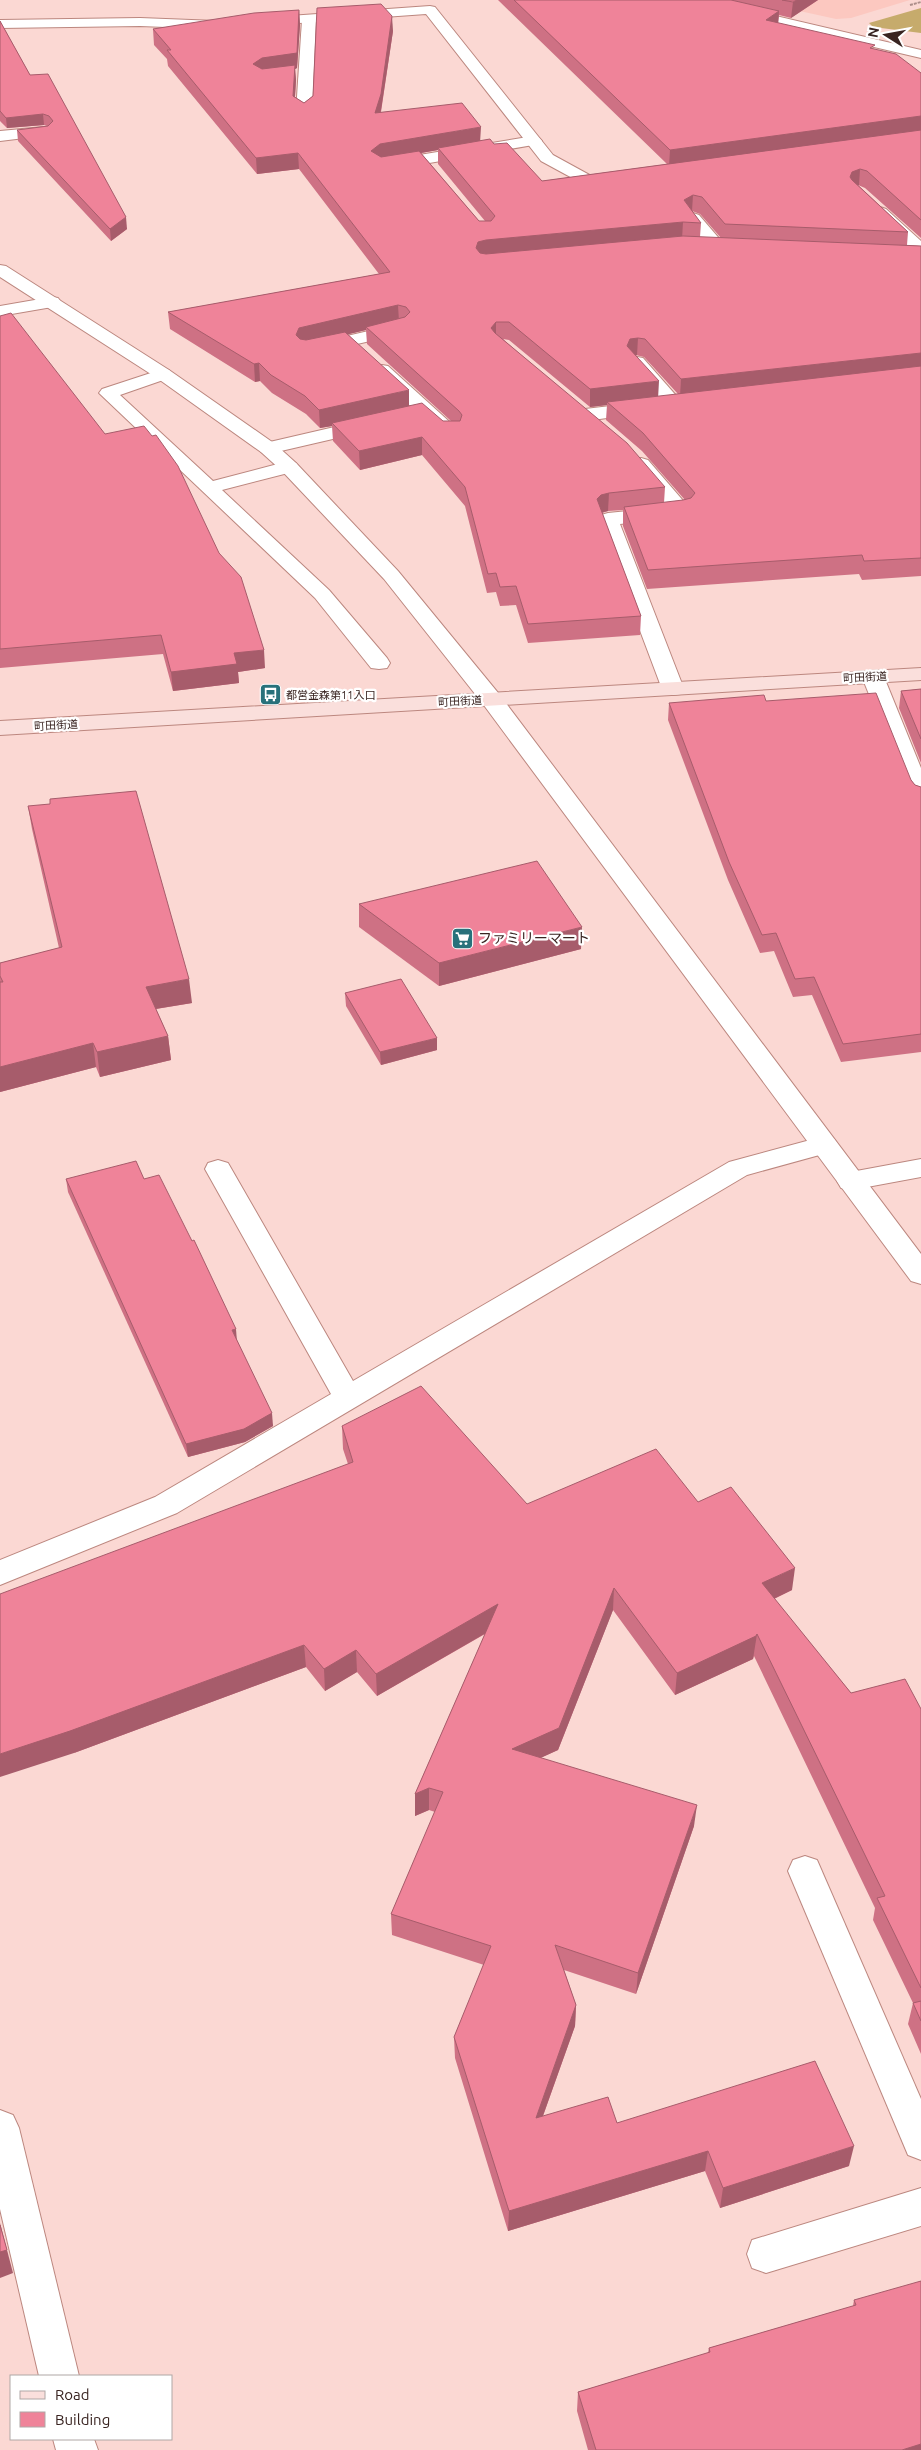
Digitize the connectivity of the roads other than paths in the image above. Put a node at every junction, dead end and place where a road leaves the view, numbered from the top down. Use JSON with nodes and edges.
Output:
{"nodes":[{"id":1,"x":690,"y":0,"type":"edge"},
{"id":2,"x":130,"y":8,"type":"dead end"},
{"id":3,"x":308,"y":20,"type":"junction"},
{"id":4,"x":140,"y":22,"type":"junction"},
{"id":5,"x":0,"y":24,"type":"edge"},
{"id":6,"x":876,"y":43,"type":"junction"},
{"id":7,"x":921,"y":46,"type":"edge"},
{"id":8,"x":921,"y":54,"type":"edge"},
{"id":9,"x":306,"y":73,"type":"junction"},
{"id":10,"x":289,"y":75,"type":"edge"},
{"id":11,"x":304,"y":112,"type":"edge"},
{"id":12,"x":44,"y":132,"type":"edge"},
{"id":13,"x":0,"y":136,"type":"edge"},
{"id":14,"x":534,"y":142,"type":"junction"},
{"id":15,"x":424,"y":160,"type":"junction"},
{"id":16,"x":381,"y":167,"type":"edge"},
{"id":17,"x":436,"y":174,"type":"edge"},
{"id":18,"x":632,"y":178,"type":"edge"},
{"id":19,"x":865,"y":198,"type":"edge"},
{"id":20,"x":693,"y":218,"type":"edge"},
{"id":21,"x":699,"y":246,"type":"edge"},
{"id":22,"x":717,"y":247,"type":"junction"},
{"id":23,"x":736,"y":248,"type":"edge"},
{"id":24,"x":921,"y":250,"type":"edge"},
{"id":25,"x":902,"y":255,"type":"edge"},
{"id":26,"x":921,"y":256,"type":"edge"},
{"id":27,"x":0,"y":270,"type":"edge"},
{"id":28,"x":52,"y":302,"type":"junction"},
{"id":29,"x":0,"y":311,"type":"edge"},
{"id":30,"x":399,"y":329,"type":"edge"},
{"id":31,"x":350,"y":340,"type":"junction"},
{"id":32,"x":307,"y":351,"type":"edge"},
{"id":33,"x":637,"y":362,"type":"edge"},
{"id":34,"x":163,"y":374,"type":"junction"},
{"id":35,"x":570,"y":402,"type":"edge"},
{"id":36,"x":693,"y":402,"type":"edge"},
{"id":37,"x":674,"y":404,"type":"junction"},
{"id":38,"x":427,"y":412,"type":"junction"},
{"id":39,"x":585,"y":415,"type":"junction"},
{"id":40,"x":408,"y":416,"type":"edge"},
{"id":41,"x":390,"y":420,"type":"edge"},
{"id":42,"x":606,"y":432,"type":"edge"},
{"id":43,"x":451,"y":434,"type":"edge"},
{"id":44,"x":268,"y":448,"type":"junction"},
{"id":45,"x":627,"y":450,"type":"edge"},
{"id":46,"x":289,"y":467,"type":"junction"},
{"id":47,"x":211,"y":487,"type":"junction"},
{"id":48,"x":379,"y":662,"type":"dead end"},
{"id":49,"x":921,"y":674,"type":"edge"},
{"id":50,"x":873,"y":677,"type":"junction"},
{"id":51,"x":674,"y":689,"type":"junction"},
{"id":52,"x":491,"y":699,"type":"junction"},
{"id":53,"x":0,"y":728,"type":"edge"},
{"id":54,"x":921,"y":796,"type":"edge"},
{"id":55,"x":825,"y":1145,"type":"junction"},
{"id":56,"x":921,"y":1168,"type":"edge"},
{"id":57,"x":218,"y":1169,"type":"dead end"},
{"id":58,"x":851,"y":1181,"type":"junction"},
{"id":59,"x":921,"y":1274,"type":"edge"},
{"id":60,"x":348,"y":1398,"type":"junction"},
{"id":61,"x":0,"y":1573,"type":"edge"},
{"id":62,"x":805,"y":1872,"type":"dead end"},
{"id":63,"x":0,"y":2128,"type":"edge"},
{"id":64,"x":921,"y":2142,"type":"edge"},
{"id":65,"x":921,"y":2207,"type":"edge"},
{"id":66,"x":766,"y":2254,"type":"dead end"},
{"id":67,"x":59,"y":2375,"type":"edge"}],
"edges":[{"from":1,"to":6,"type":"street"},
{"from":2,"to":4,"type":"street"},
{"from":3,"to":4,"type":"street"},
{"from":3,"to":9,"type":"street"},
{"from":3,"to":14,"type":"street"},
{"from":4,"to":5,"type":"street"},
{"from":6,"to":7,"type":"street"},
{"from":6,"to":8,"type":"street"},
{"from":9,"to":10,"type":"street"},
{"from":9,"to":11,"type":"street"},
{"from":12,"to":13,"type":"street"},
{"from":14,"to":15,"type":"street"},
{"from":14,"to":18,"type":"street"},
{"from":15,"to":16,"type":"street"},
{"from":15,"to":17,"type":"street"},
{"from":19,"to":24,"type":"street"},
{"from":20,"to":22,"type":"street"},
{"from":21,"to":22,"type":"street"},
{"from":22,"to":23,"type":"street"},
{"from":25,"to":26,"type":"street"},
{"from":27,"to":28,"type":"street"},
{"from":28,"to":29,"type":"street"},
{"from":28,"to":34,"type":"street"},
{"from":30,"to":31,"type":"street"},
{"from":31,"to":32,"type":"street"},
{"from":31,"to":38,"type":"street"},
{"from":33,"to":37,"type":"street"},
{"from":34,"to":44,"type":"street"},
{"from":34,"to":47,"type":"street"},
{"from":35,"to":39,"type":"street"},
{"from":36,"to":37,"type":"street"},
{"from":37,"to":39,"type":"street"},
{"from":38,"to":40,"type":"street"},
{"from":38,"to":43,"type":"street"},
{"from":39,"to":42,"type":"street"},
{"from":41,"to":44,"type":"street"},
{"from":44,"to":46,"type":"street"},
{"from":45,"to":51,"type":"street"},
{"from":46,"to":47,"type":"street"},
{"from":46,"to":52,"type":"street"},
{"from":47,"to":48,"type":"street"},
{"from":49,"to":50,"type":"main road","name":"町田街道"},
{"from":50,"to":51,"type":"main road","name":"町田街道"},
{"from":50,"to":54,"type":"street"},
{"from":51,"to":52,"type":"main road","name":"町田街道"},
{"from":52,"to":53,"type":"main road","name":"町田街道"},
{"from":52,"to":55,"type":"street"},
{"from":55,"to":58,"type":"street"},
{"from":55,"to":60,"type":"street"},
{"from":56,"to":58,"type":"street"},
{"from":57,"to":60,"type":"street"},
{"from":58,"to":59,"type":"street"},
{"from":60,"to":61,"type":"street"},
{"from":62,"to":64,"type":"street"},
{"from":63,"to":67,"type":"street"},
{"from":65,"to":66,"type":"street"}]}
